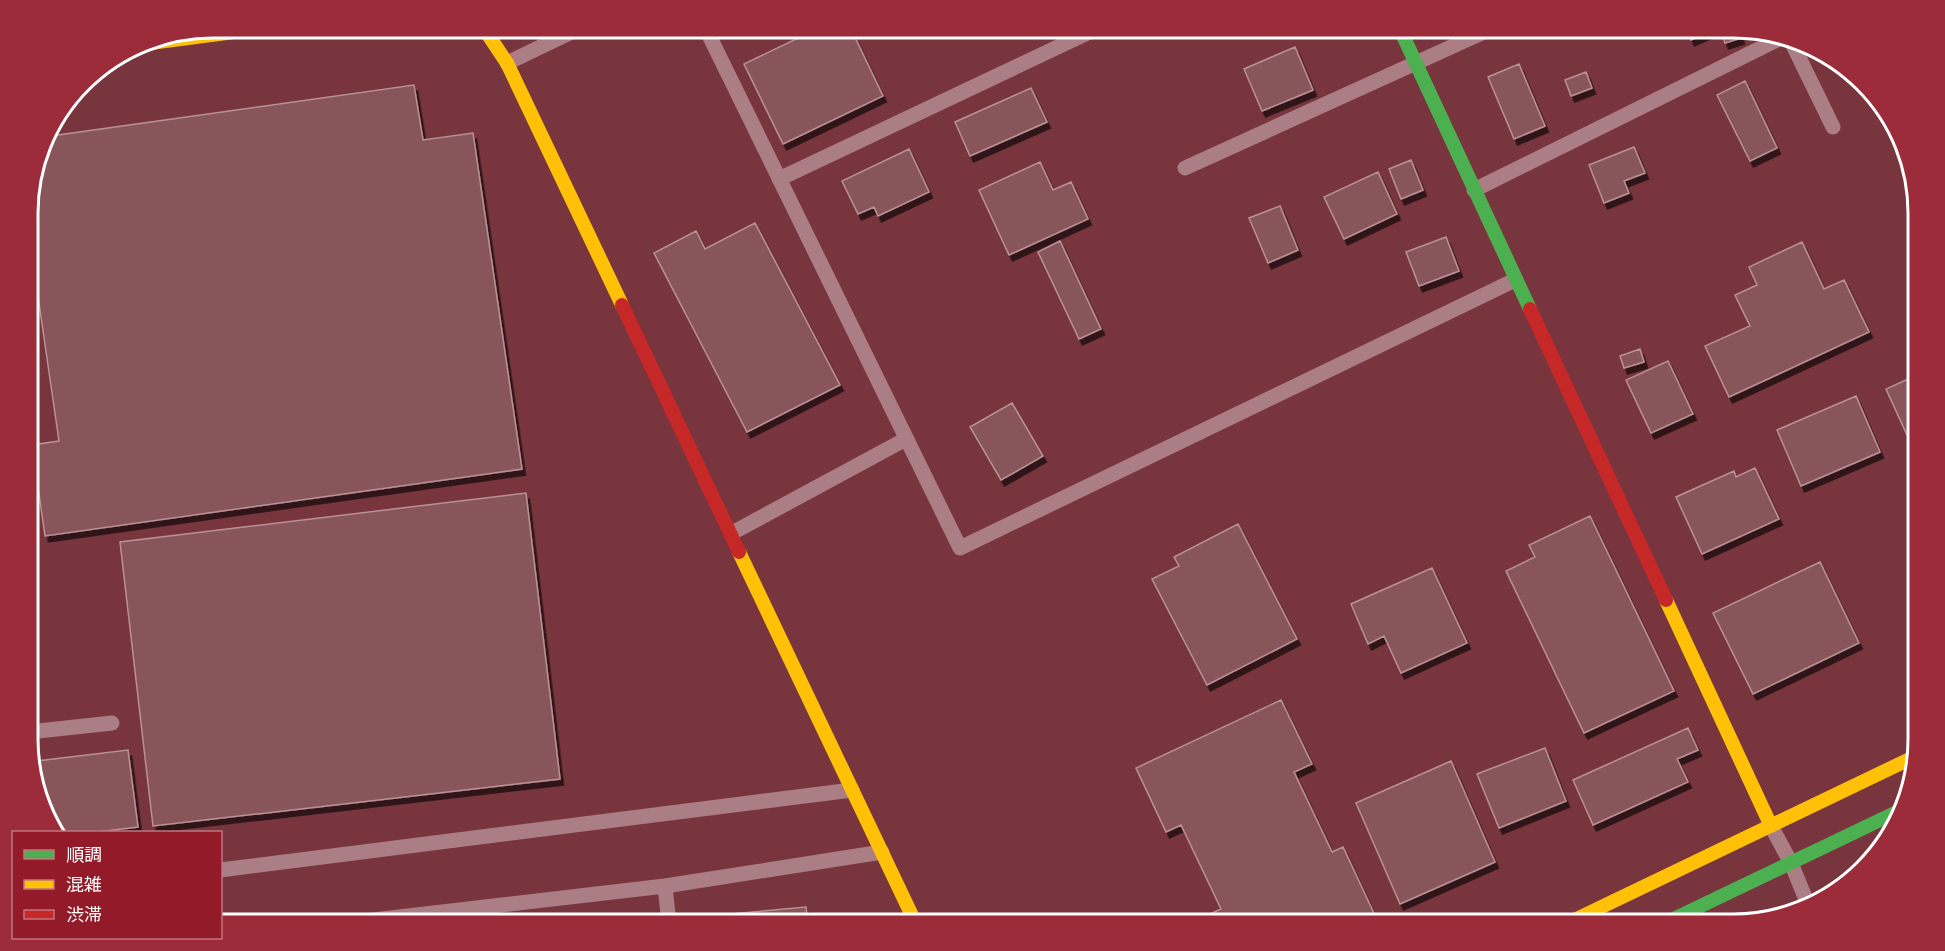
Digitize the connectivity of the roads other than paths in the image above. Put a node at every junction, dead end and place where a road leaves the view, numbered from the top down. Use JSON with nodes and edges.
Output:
{"nodes":[{"id":1,"x":490,"y":38,"type":"edge"},
{"id":2,"x":559,"y":38,"type":"edge"},
{"id":3,"x":710,"y":38,"type":"edge"},
{"id":4,"x":1077,"y":38,"type":"edge"},
{"id":5,"x":1404,"y":38,"type":"edge"},
{"id":6,"x":1472,"y":38,"type":"edge"},
{"id":7,"x":1773,"y":42,"type":"edge"},
{"id":8,"x":1795,"y":50,"type":"edge"},
{"id":9,"x":507,"y":63,"type":"junction"},
{"id":10,"x":1416,"y":64,"type":"junction"},
{"id":11,"x":1833,"y":127,"type":"dead end"},
{"id":12,"x":1185,"y":168,"type":"dead end"},
{"id":13,"x":779,"y":179,"type":"junction"},
{"id":14,"x":1474,"y":190,"type":"junction"},
{"id":15,"x":1515,"y":280,"type":"junction"},
{"id":16,"x":906,"y":439,"type":"junction"},
{"id":17,"x":732,"y":533,"type":"junction"},
{"id":18,"x":112,"y":723,"type":"dead end"},
{"id":19,"x":38,"y":727,"type":"edge"},
{"id":20,"x":1905,"y":761,"type":"edge"},
{"id":21,"x":852,"y":790,"type":"junction"},
{"id":22,"x":1889,"y":816,"type":"edge"},
{"id":23,"x":1771,"y":826,"type":"junction"},
{"id":24,"x":882,"y":852,"type":"junction"},
{"id":25,"x":1791,"y":863,"type":"junction"},
{"id":26,"x":222,"y":870,"type":"edge"},
{"id":27,"x":665,"y":886,"type":"junction"},
{"id":28,"x":1805,"y":897,"type":"edge"},
{"id":29,"x":1589,"y":913,"type":"edge"},
{"id":30,"x":1686,"y":913,"type":"edge"},
{"id":31,"x":464,"y":914,"type":"edge"},
{"id":32,"x":668,"y":914,"type":"edge"},
{"id":33,"x":911,"y":914,"type":"edge"}],
"edges":[{"from":1,"to":9,"type":"street"},
{"from":2,"to":9,"type":"lane"},
{"from":3,"to":13,"type":"lane"},
{"from":4,"to":13,"type":"lane"},
{"from":5,"to":10,"type":"street"},
{"from":6,"to":10,"type":"lane"},
{"from":7,"to":14,"type":"lane"},
{"from":8,"to":11,"type":"lane"},
{"from":9,"to":17,"type":"street"},
{"from":10,"to":12,"type":"lane"},
{"from":10,"to":14,"type":"street"},
{"from":13,"to":16,"type":"lane"},
{"from":14,"to":15,"type":"street"},
{"from":15,"to":16,"type":"lane"},
{"from":15,"to":23,"type":"street"},
{"from":16,"to":17,"type":"lane"},
{"from":17,"to":21,"type":"street"},
{"from":18,"to":19,"type":"lane"},
{"from":20,"to":23,"type":"street"},
{"from":21,"to":24,"type":"street"},
{"from":21,"to":26,"type":"lane"},
{"from":22,"to":25,"type":"street"},
{"from":23,"to":25,"type":"lane"},
{"from":23,"to":29,"type":"street"},
{"from":24,"to":27,"type":"lane"},
{"from":24,"to":33,"type":"street"},
{"from":25,"to":28,"type":"lane"},
{"from":25,"to":30,"type":"street"},
{"from":27,"to":31,"type":"lane"},
{"from":27,"to":32,"type":"lane"}]}
